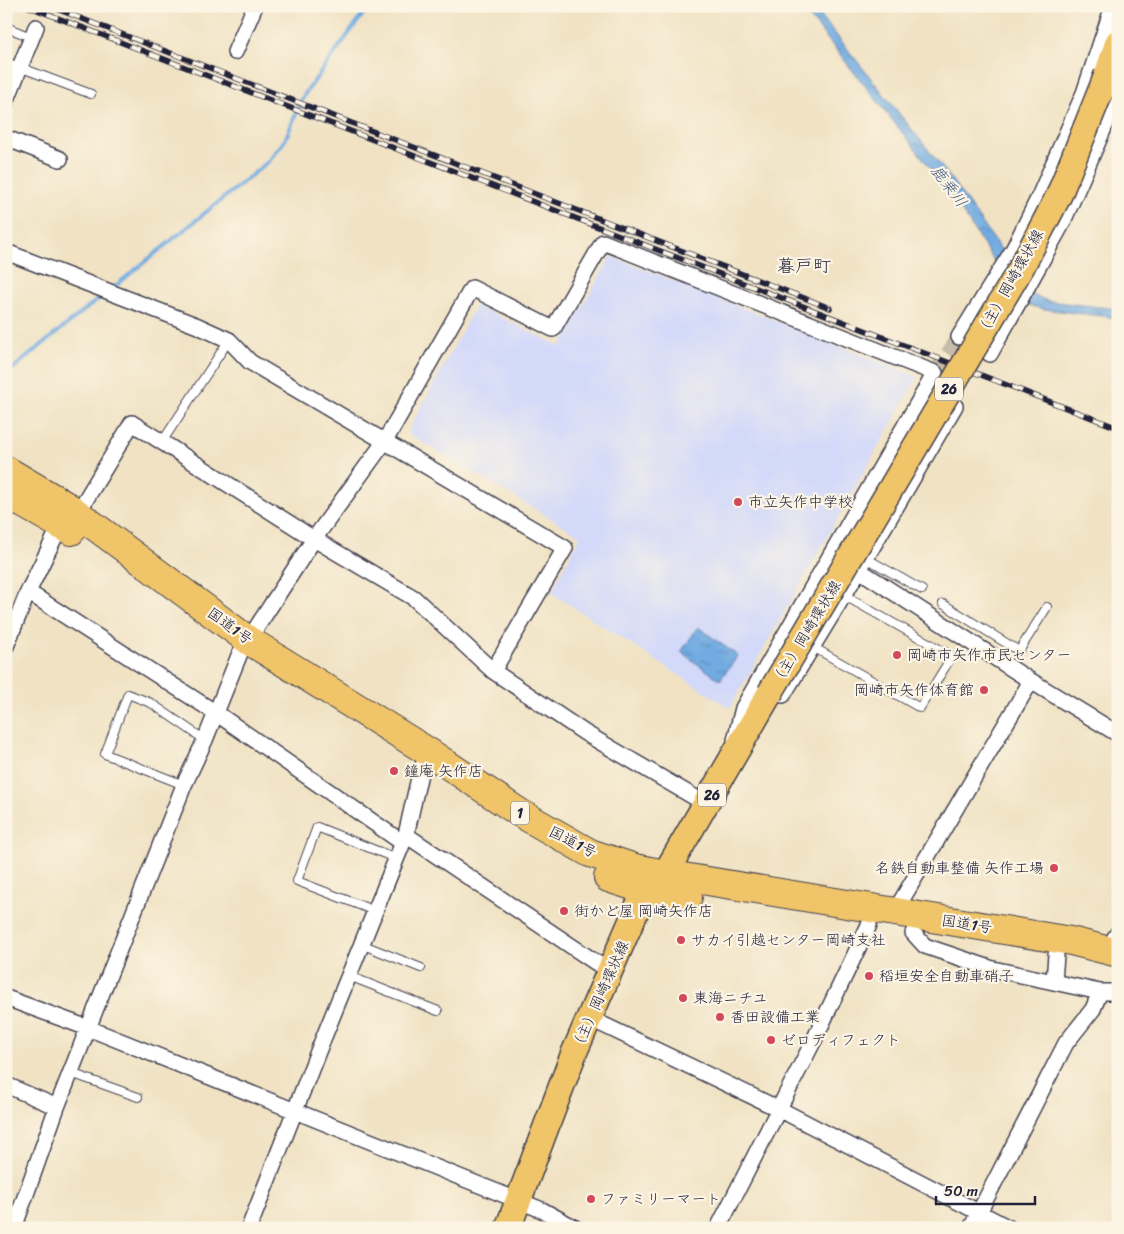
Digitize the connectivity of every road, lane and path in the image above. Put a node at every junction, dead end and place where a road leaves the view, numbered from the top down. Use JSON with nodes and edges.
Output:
{"nodes":[{"id":1,"x":255,"y":6,"type":"edge"},
{"id":2,"x":1113,"y":6,"type":"edge"},
{"id":3,"x":6,"y":27,"type":"edge"},
{"id":4,"x":34,"y":33,"type":"joint"},
{"id":5,"x":1118,"y":42,"type":"edge"},
{"id":6,"x":235,"y":52,"type":"dead end"},
{"id":7,"x":13,"y":65,"type":"edge"},
{"id":8,"x":1112,"y":85,"type":"edge"},
{"id":9,"x":91,"y":94,"type":"dead end"},
{"id":10,"x":6,"y":102,"type":"edge"},
{"id":11,"x":6,"y":138,"type":"edge"},
{"id":12,"x":60,"y":159,"type":"dead end"},
{"id":13,"x":1013,"y":250,"type":"junction"},
{"id":14,"x":6,"y":252,"type":"edge"},
{"id":15,"x":1038,"y":270,"type":"junction"},
{"id":16,"x":959,"y":337,"type":"tunnel mouth"},
{"id":17,"x":229,"y":340,"type":"junction"},
{"id":18,"x":990,"y":354,"type":"dead end"},
{"id":19,"x":925,"y":389,"type":"junction"},
{"id":20,"x":385,"y":441,"type":"junction"},
{"id":21,"x":162,"y":442,"type":"junction"},
{"id":22,"x":6,"y":470,"type":"edge"},
{"id":23,"x":6,"y":494,"type":"edge"},
{"id":24,"x":69,"y":515,"type":"junction"},
{"id":25,"x":314,"y":538,"type":"junction"},
{"id":26,"x":862,"y":564,"type":"junction"},
{"id":27,"x":922,"y":590,"type":"dead end"},
{"id":28,"x":28,"y":592,"type":"junction"},
{"id":29,"x":843,"y":595,"type":"junction"},
{"id":30,"x":943,"y":604,"type":"dead end"},
{"id":31,"x":1047,"y":606,"type":"dead end"},
{"id":32,"x":6,"y":646,"type":"edge"},
{"id":33,"x":244,"y":646,"type":"junction"},
{"id":34,"x":813,"y":647,"type":"junction"},
{"id":35,"x":493,"y":671,"type":"junction"},
{"id":36,"x":1031,"y":681,"type":"junction"},
{"id":37,"x":216,"y":713,"type":"junction"},
{"id":38,"x":1118,"y":734,"type":"edge"},
{"id":39,"x":205,"y":740,"type":"junction"},
{"id":40,"x":425,"y":761,"type":"junction"},
{"id":41,"x":728,"y":768,"type":"junction"},
{"id":42,"x":184,"y":785,"type":"junction"},
{"id":43,"x":706,"y":804,"type":"junction"},
{"id":44,"x":404,"y":839,"type":"junction"},
{"id":45,"x":395,"y":858,"type":"junction"},
{"id":46,"x":655,"y":882,"type":"junction"},
{"id":47,"x":375,"y":911,"type":"junction"},
{"id":48,"x":894,"y":913,"type":"junction"},
{"id":49,"x":869,"y":926,"type":"junction"},
{"id":50,"x":361,"y":944,"type":"junction"},
{"id":51,"x":1115,"y":951,"type":"edge"},
{"id":52,"x":420,"y":968,"type":"dead end"},
{"id":53,"x":1055,"y":968,"type":"junction"},
{"id":54,"x":610,"y":972,"type":"junction"},
{"id":55,"x":349,"y":976,"type":"junction"},
{"id":56,"x":1100,"y":992,"type":"junction"},
{"id":57,"x":1118,"y":992,"type":"edge"},
{"id":58,"x":6,"y":998,"type":"edge"},
{"id":59,"x":438,"y":1011,"type":"dead end"},
{"id":60,"x":589,"y":1018,"type":"junction"},
{"id":61,"x":88,"y":1028,"type":"junction"},
{"id":62,"x":71,"y":1073,"type":"junction"},
{"id":63,"x":6,"y":1085,"type":"edge"},
{"id":64,"x":138,"y":1097,"type":"dead end"},
{"id":65,"x":57,"y":1107,"type":"junction"},
{"id":66,"x":779,"y":1109,"type":"junction"},
{"id":67,"x":296,"y":1110,"type":"junction"},
{"id":68,"x":519,"y":1200,"type":"junction"},
{"id":69,"x":979,"y":1212,"type":"junction"},
{"id":70,"x":14,"y":1228,"type":"edge"},
{"id":71,"x":249,"y":1228,"type":"edge"},
{"id":72,"x":508,"y":1228,"type":"edge"},
{"id":73,"x":575,"y":1228,"type":"edge"},
{"id":74,"x":718,"y":1228,"type":"edge"},
{"id":75,"x":971,"y":1228,"type":"edge"},
{"id":76,"x":1009,"y":1228,"type":"edge"}],
"edges":[{"from":1,"to":6,"type":"street"},
{"from":2,"to":13,"type":"street"},
{"from":3,"to":4,"type":"lane"},
{"from":4,"to":7,"type":"street"},
{"from":5,"to":8,"type":"main road","name":"（主）岡崎環状線","number":"26"},
{"from":7,"to":9,"type":"lane"},
{"from":7,"to":10,"type":"street"},
{"from":8,"to":15,"type":"street"},
{"from":8,"to":41,"type":"main road","name":"（主）岡崎環状線","number":"26","bridge":true},
{"from":11,"to":12,"type":"street"},
{"from":13,"to":15,"type":"street"},
{"from":13,"to":16,"type":"street"},
{"from":14,"to":17,"type":"street"},
{"from":15,"to":18,"type":"street"},
{"from":17,"to":20,"type":"street"},
{"from":17,"to":21,"type":"lane"},
{"from":19,"to":20,"type":"street"},
{"from":19,"to":26,"type":"street"},
{"from":19,"to":41,"type":"street"},
{"from":20,"to":25,"type":"street"},
{"from":20,"to":35,"type":"street"},
{"from":21,"to":24,"type":"street"},
{"from":21,"to":25,"type":"street"},
{"from":22,"to":24,"type":"highway","name":"国道1号","number":"1"},
{"from":23,"to":24,"type":"highway","name":"国道1号","number":"1"},
{"from":24,"to":28,"type":"street"},
{"from":24,"to":33,"type":"highway","name":"国道1号","number":"1"},
{"from":25,"to":33,"type":"street"},
{"from":25,"to":35,"type":"street"},
{"from":26,"to":27,"type":"lane"},
{"from":26,"to":29,"type":"street"},
{"from":26,"to":36,"type":"street"},
{"from":28,"to":32,"type":"street"},
{"from":28,"to":37,"type":"street"},
{"from":29,"to":34,"type":"street"},
{"from":29,"to":34,"type":"lane"},
{"from":30,"to":31,"type":"lane"},
{"from":33,"to":37,"type":"street"},
{"from":33,"to":40,"type":"highway","name":"国道1号","number":"1"},
{"from":34,"to":41,"type":"street"},
{"from":35,"to":43,"type":"street"},
{"from":36,"to":38,"type":"street"},
{"from":36,"to":48,"type":"street"},
{"from":37,"to":39,"type":"street"},
{"from":37,"to":44,"type":"street"},
{"from":39,"to":42,"type":"street"},
{"from":39,"to":42,"type":"lane"},
{"from":40,"to":44,"type":"street"},
{"from":40,"to":46,"type":"highway","name":"国道1号","number":"1"},
{"from":41,"to":43,"type":"main road","name":"（主）岡崎環状線","number":"26"},
{"from":42,"to":61,"type":"street"},
{"from":43,"to":46,"type":"main road","name":"（主）岡崎環状線","number":"26"},
{"from":44,"to":45,"type":"street"},
{"from":44,"to":54,"type":"street"},
{"from":45,"to":47,"type":"street"},
{"from":45,"to":47,"type":"lane"},
{"from":46,"to":48,"type":"highway","name":"国道1号","number":"1"},
{"from":46,"to":49,"type":"highway","name":"国道1号","number":"1"},
{"from":46,"to":54,"type":"main road","name":"（主）岡崎環状線","number":"26"},
{"from":47,"to":50,"type":"street"},
{"from":48,"to":51,"type":"highway","name":"国道1号","number":"1"},
{"from":49,"to":53,"type":"highway","name":"国道1号","number":"1"},
{"from":49,"to":66,"type":"street"},
{"from":50,"to":52,"type":"lane"},
{"from":50,"to":55,"type":"street"},
{"from":51,"to":53,"type":"highway","name":"国道1号","number":"1"},
{"from":53,"to":56,"type":"street"},
{"from":54,"to":60,"type":"main road","name":"（主）岡崎環状線","number":"26"},
{"from":55,"to":59,"type":"lane"},
{"from":55,"to":67,"type":"street"},
{"from":56,"to":57,"type":"street"},
{"from":56,"to":69,"type":"street"},
{"from":58,"to":61,"type":"street"},
{"from":60,"to":66,"type":"street"},
{"from":60,"to":68,"type":"main road","name":"（主）岡崎環状線","number":"26"},
{"from":61,"to":62,"type":"street"},
{"from":61,"to":67,"type":"street"},
{"from":62,"to":64,"type":"lane"},
{"from":62,"to":65,"type":"street"},
{"from":63,"to":65,"type":"street"},
{"from":65,"to":70,"type":"street"},
{"from":66,"to":69,"type":"street"},
{"from":66,"to":74,"type":"street"},
{"from":67,"to":68,"type":"street"},
{"from":67,"to":71,"type":"street"},
{"from":68,"to":72,"type":"main road","name":"（主）岡崎環状線","number":"26"},
{"from":68,"to":73,"type":"street"},
{"from":69,"to":75,"type":"street"},
{"from":69,"to":76,"type":"street"}]}
